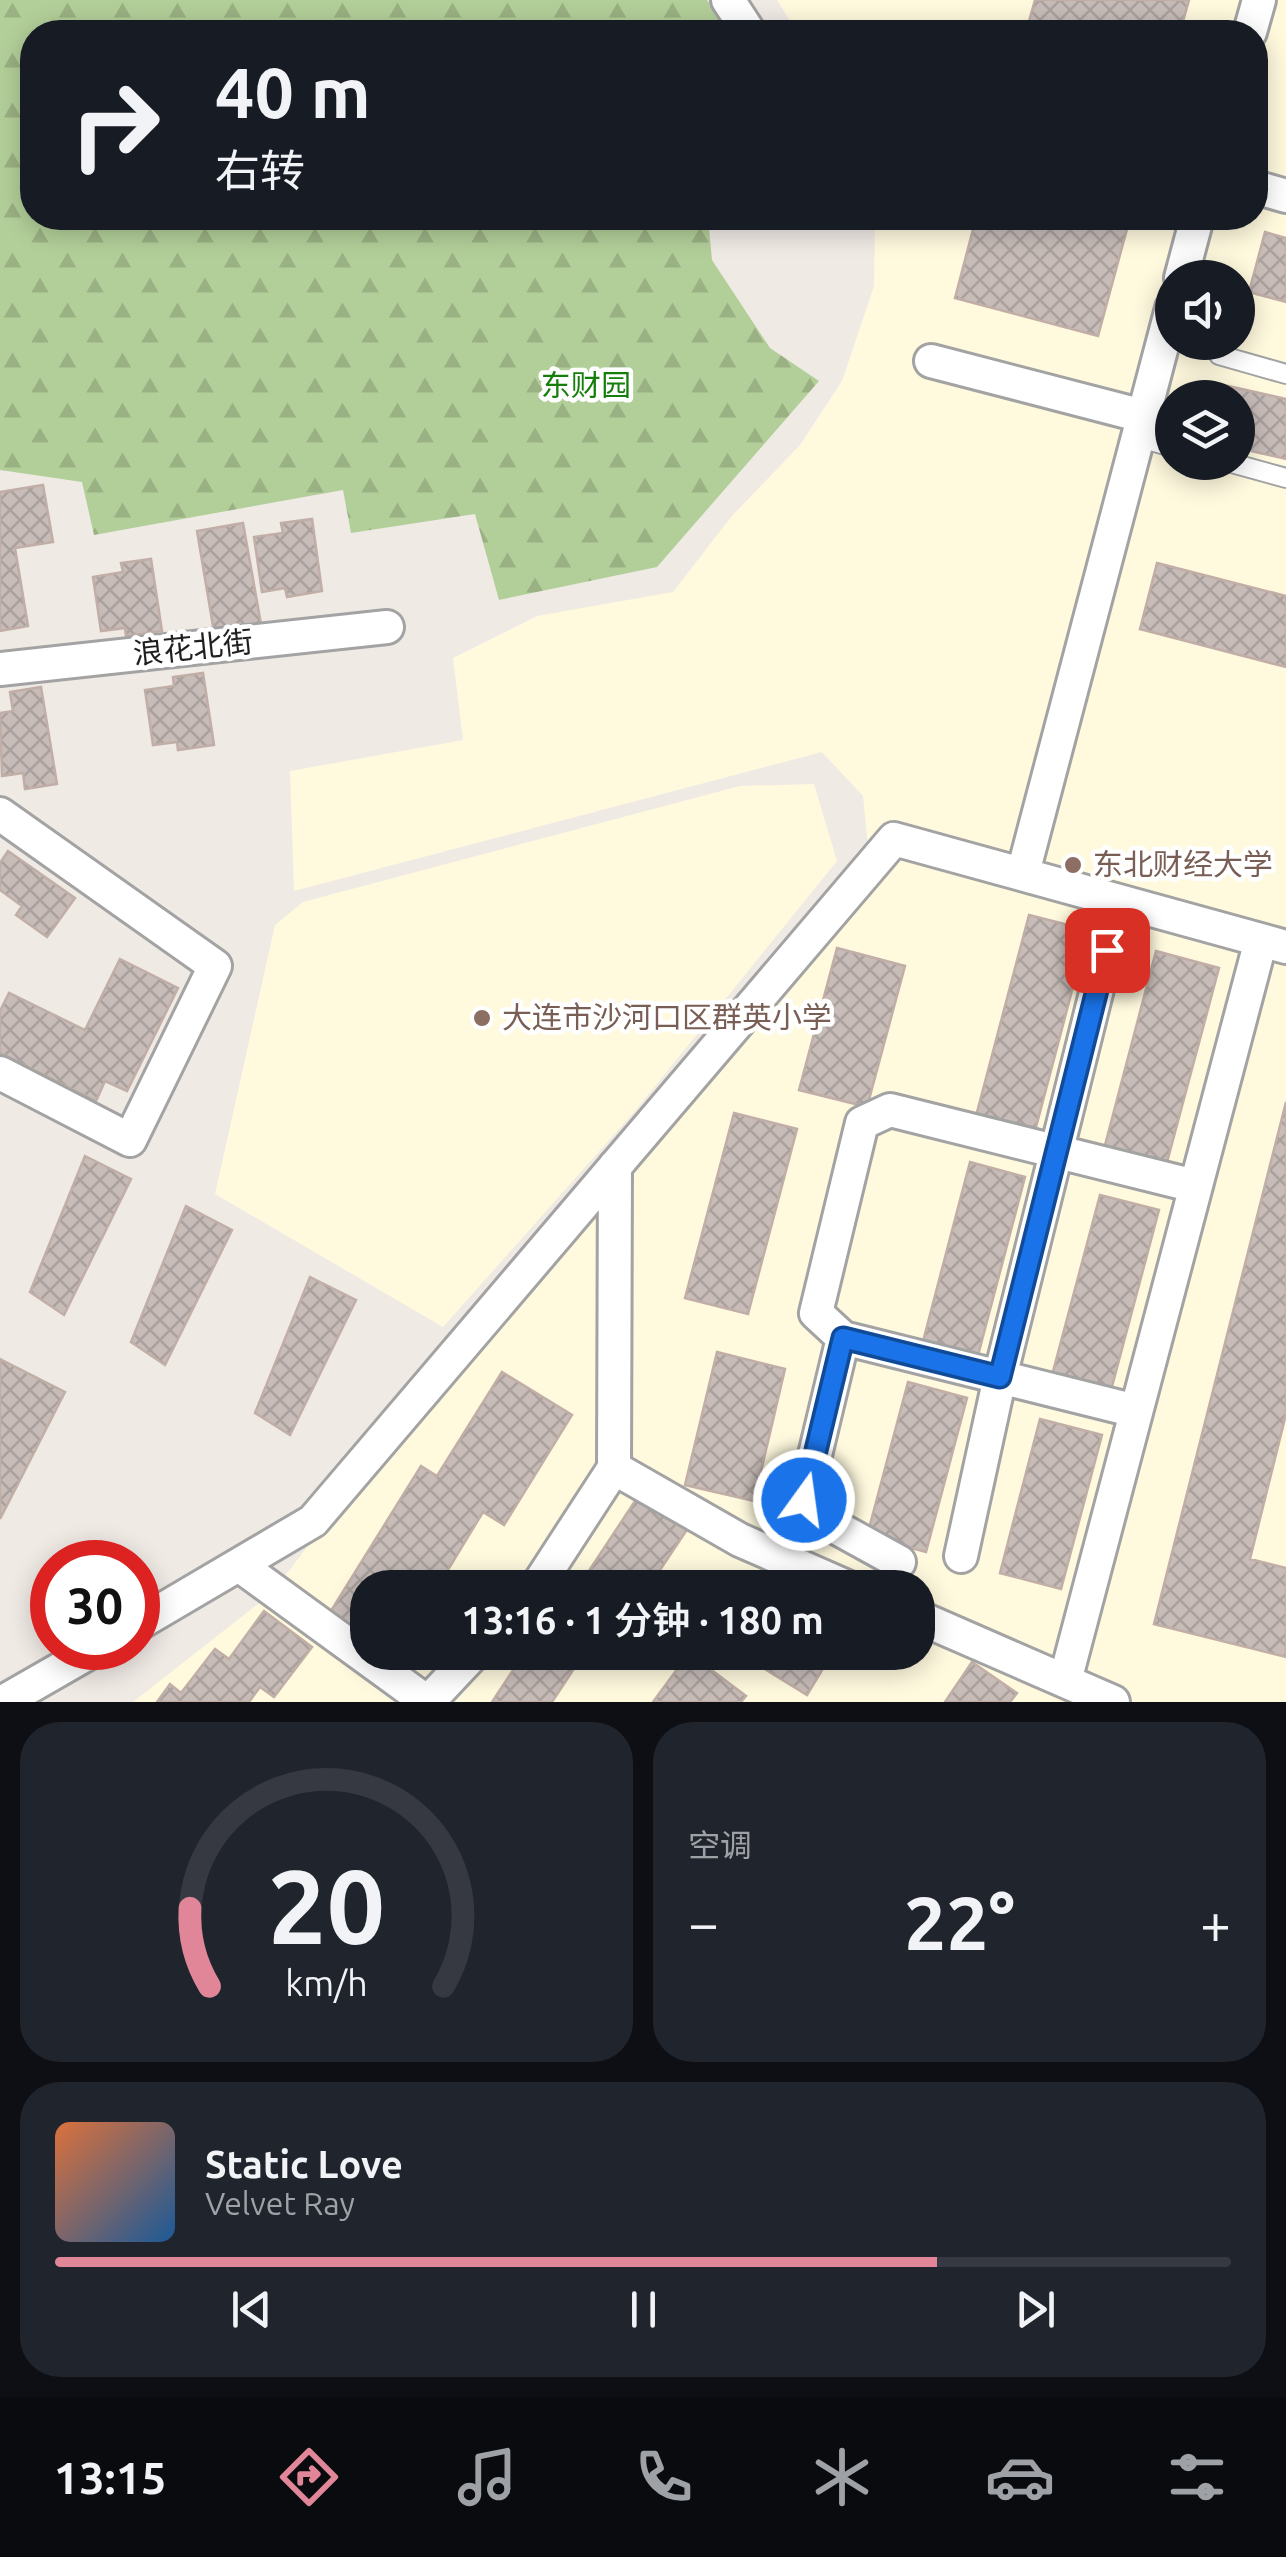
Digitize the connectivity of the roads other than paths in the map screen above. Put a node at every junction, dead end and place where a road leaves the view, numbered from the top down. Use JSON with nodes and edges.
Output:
{"nodes":[{"id":1,"x":1194,"y":230,"type":"edge"},
{"id":2,"x":1186,"y":260,"type":"edge"},
{"id":3,"x":931,"y":360,"type":"dead end"},
{"id":4,"x":1158,"y":360,"type":"edge"},
{"id":5,"x":1237,"y":360,"type":"edge"},
{"id":6,"x":1286,"y":374,"type":"edge"},
{"id":7,"x":1140,"y":427,"type":"junction"},
{"id":8,"x":1155,"y":436,"type":"edge"},
{"id":9,"x":1255,"y":469,"type":"edge"},
{"id":10,"x":1286,"y":478,"type":"edge"},
{"id":11,"x":387,"y":627,"type":"dead end"},
{"id":12,"x":0,"y":669,"type":"edge"},
{"id":13,"x":0,"y":814,"type":"edge"},
{"id":14,"x":1023,"y":872,"type":"junction"},
{"id":15,"x":1273,"y":943,"type":"edge"},
{"id":16,"x":1107,"y":950,"type":"dead end"},
{"id":17,"x":0,"y":1073,"type":"edge"},
{"id":18,"x":1057,"y":1151,"type":"junction"},
{"id":19,"x":615,"y":1166,"type":"junction"},
{"id":20,"x":1195,"y":1186,"type":"junction"},
{"id":21,"x":843,"y":1338,"type":"junction"},
{"id":22,"x":1000,"y":1377,"type":"junction"},
{"id":23,"x":1136,"y":1410,"type":"junction"},
{"id":24,"x":614,"y":1468,"type":"junction"},
{"id":25,"x":961,"y":1556,"type":"dead end"},
{"id":26,"x":899,"y":1562,"type":"dead end"},
{"id":27,"x":238,"y":1565,"type":"junction"},
{"id":28,"x":548,"y":1570,"type":"edge"},
{"id":29,"x":808,"y":1570,"type":"edge"},
{"id":30,"x":160,"y":1611,"type":"edge"},
{"id":31,"x":935,"y":1624,"type":"edge"},
{"id":32,"x":59,"y":1670,"type":"edge"},
{"id":33,"x":458,"y":1670,"type":"edge"},
{"id":34,"x":1065,"y":1681,"type":"junction"},
{"id":35,"x":3,"y":1702,"type":"edge"},
{"id":36,"x":427,"y":1702,"type":"edge"},
{"id":37,"x":1113,"y":1702,"type":"edge"}],
"edges":[{"from":1,"to":2,"type":"street"},
{"from":3,"to":7,"type":"street"},
{"from":4,"to":7,"type":"street"},
{"from":5,"to":6,"type":"lane"},
{"from":7,"to":8,"type":"lane"},
{"from":7,"to":14,"type":"street"},
{"from":9,"to":10,"type":"lane"},
{"from":11,"to":12,"type":"street","name":"浪花北街"},
{"from":13,"to":17,"type":"street"},
{"from":14,"to":15,"type":"street"},
{"from":14,"to":19,"type":"street"},
{"from":15,"to":20,"type":"street"},
{"from":16,"to":18,"type":"street"},
{"from":18,"to":20,"type":"street"},
{"from":18,"to":21,"type":"street"},
{"from":18,"to":22,"type":"street"},
{"from":19,"to":24,"type":"street"},
{"from":19,"to":27,"type":"street"},
{"from":20,"to":23,"type":"street"},
{"from":21,"to":22,"type":"street"},
{"from":21,"to":26,"type":"street"},
{"from":22,"to":23,"type":"street"},
{"from":22,"to":25,"type":"street"},
{"from":23,"to":34,"type":"street"},
{"from":24,"to":28,"type":"street"},
{"from":24,"to":29,"type":"street"},
{"from":27,"to":30,"type":"street"},
{"from":27,"to":36,"type":"street"},
{"from":31,"to":34,"type":"street"},
{"from":32,"to":35,"type":"street"},
{"from":33,"to":36,"type":"street"},
{"from":34,"to":37,"type":"street"}]}
